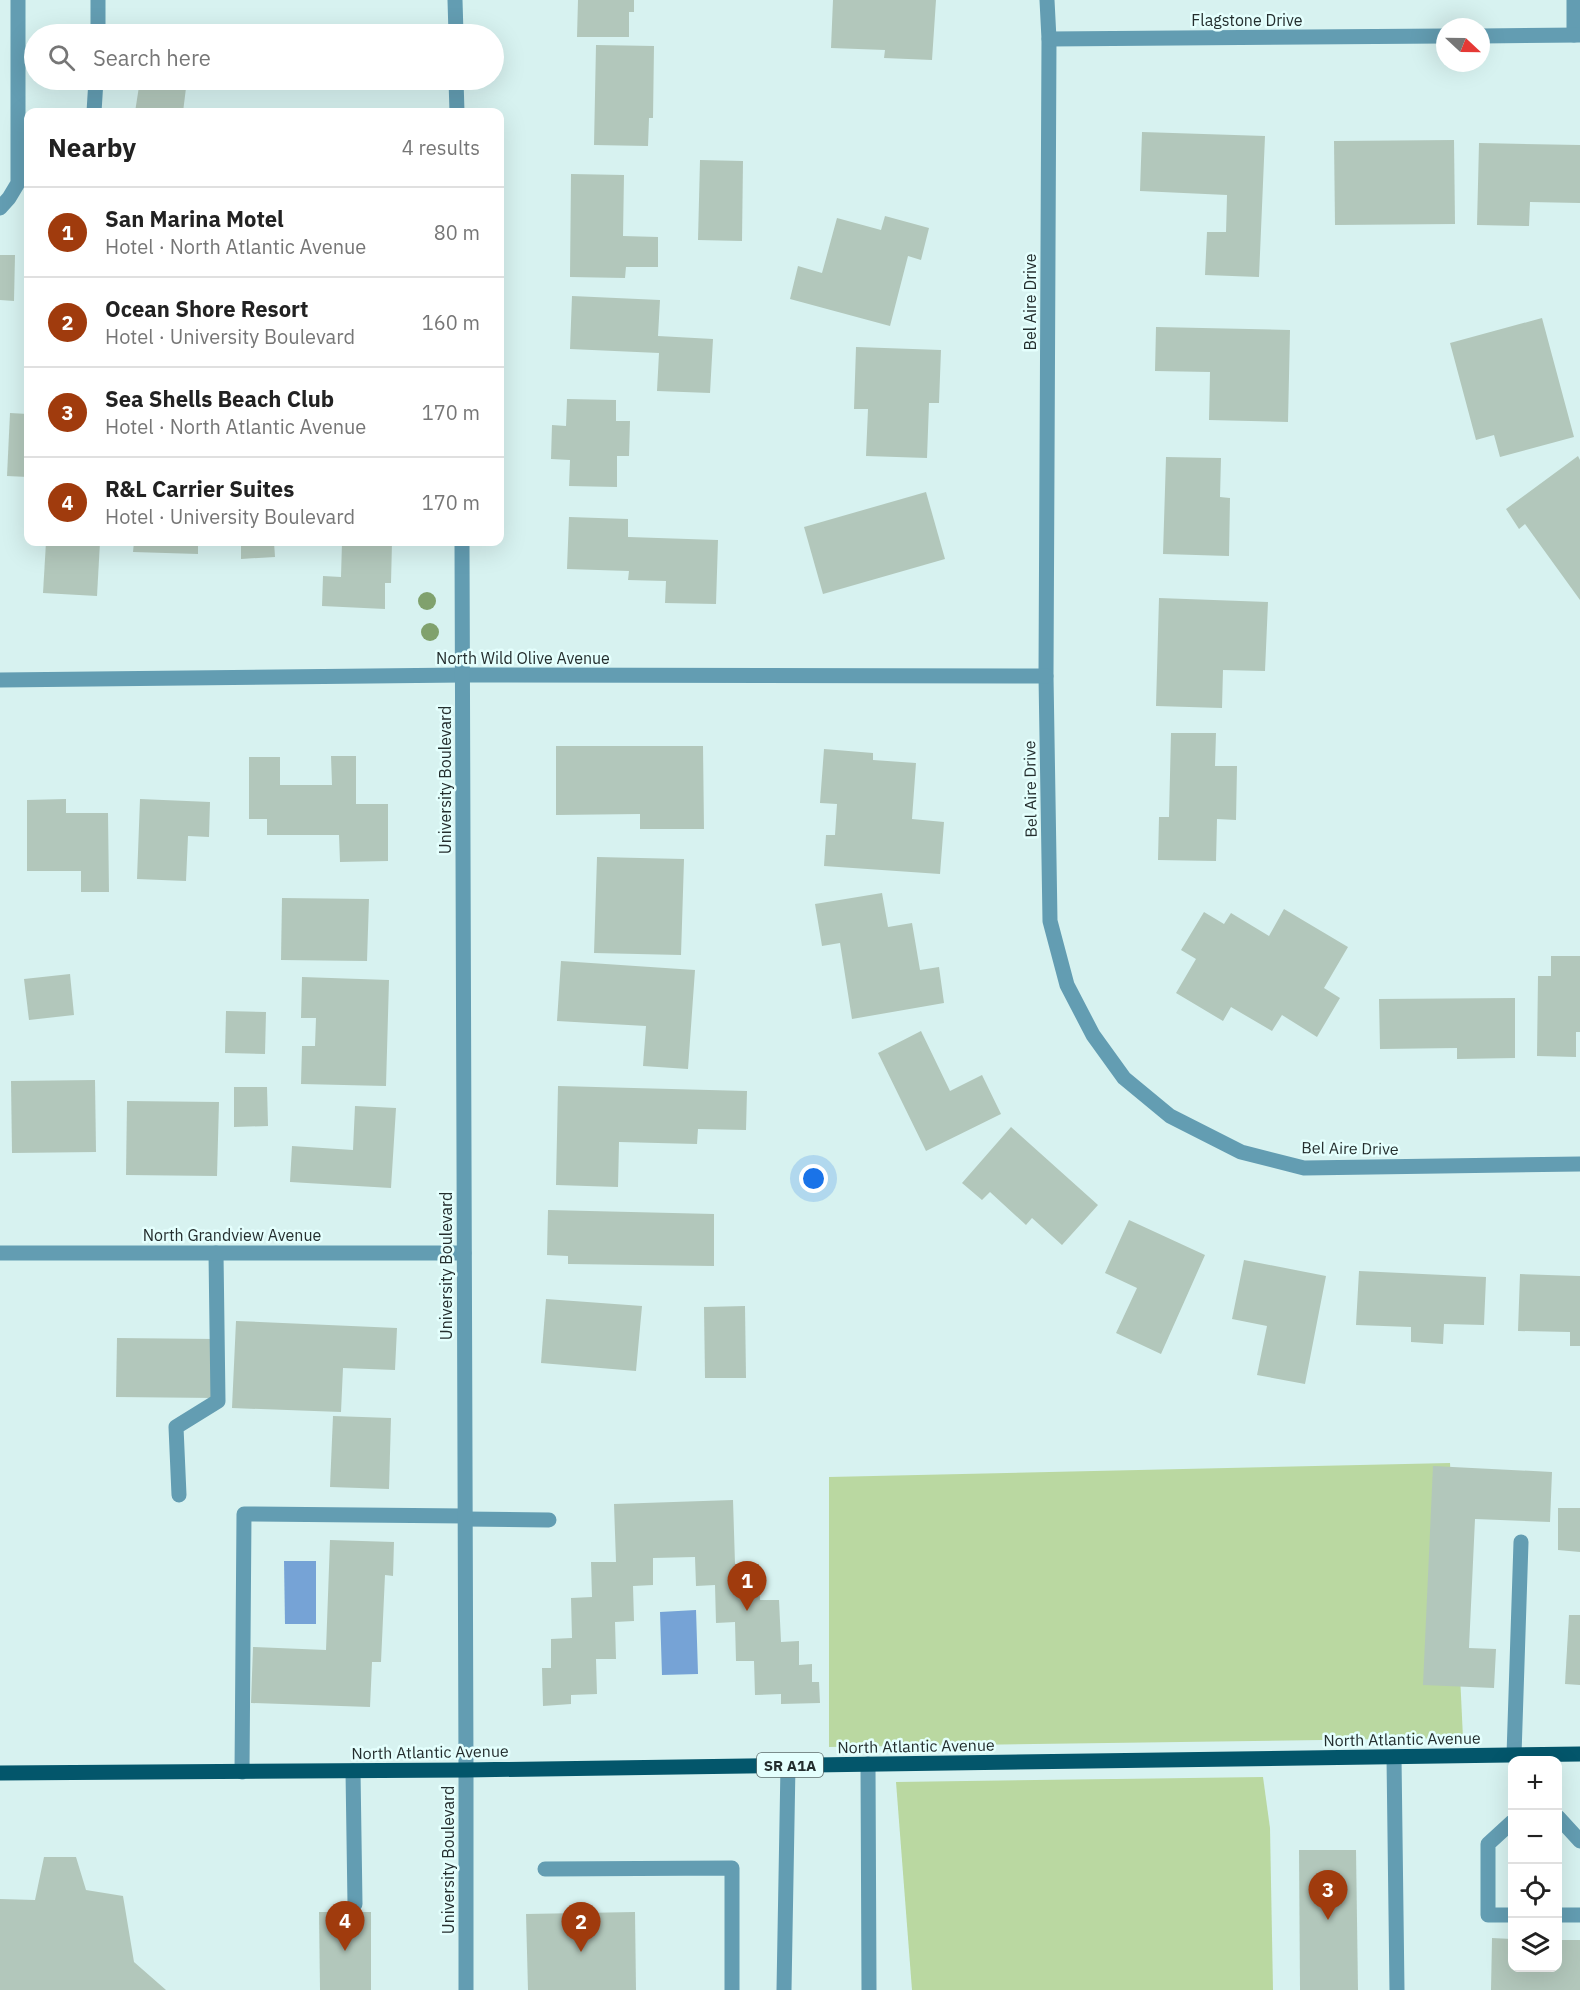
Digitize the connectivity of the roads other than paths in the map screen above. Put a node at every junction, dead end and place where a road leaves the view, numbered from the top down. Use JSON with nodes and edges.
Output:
{"nodes":[{"id":1,"x":18,"y":0,"type":"edge"},
{"id":2,"x":98,"y":0,"type":"edge"},
{"id":3,"x":455,"y":0,"type":"edge"},
{"id":4,"x":1047,"y":0,"type":"edge"},
{"id":5,"x":1574,"y":0,"type":"edge"},
{"id":6,"x":98,"y":24,"type":"edge"},
{"id":7,"x":456,"y":24,"type":"edge"},
{"id":8,"x":1577,"y":35,"type":"edge"},
{"id":9,"x":1436,"y":36,"type":"edge"},
{"id":10,"x":1490,"y":36,"type":"edge"},
{"id":11,"x":1049,"y":39,"type":"junction"},
{"id":12,"x":95,"y":90,"type":"edge"},
{"id":13,"x":456,"y":90,"type":"edge"},
{"id":14,"x":94,"y":108,"type":"edge"},
{"id":15,"x":457,"y":108,"type":"edge"},
{"id":16,"x":23,"y":186,"type":"edge"},
{"id":17,"x":0,"y":208,"type":"edge"},
{"id":18,"x":462,"y":546,"type":"edge"},
{"id":19,"x":463,"y":675,"type":"junction"},
{"id":20,"x":1046,"y":676,"type":"junction"},
{"id":21,"x":0,"y":680,"type":"edge"},
{"id":22,"x":1580,"y":1164,"type":"edge"},
{"id":23,"x":0,"y":1253,"type":"edge"},
{"id":24,"x":216,"y":1253,"type":"junction"},
{"id":25,"x":464,"y":1253,"type":"junction"},
{"id":26,"x":179,"y":1495,"type":"dead end"},
{"id":27,"x":465,"y":1518,"type":"junction"},
{"id":28,"x":549,"y":1520,"type":"dead end"},
{"id":29,"x":1521,"y":1542,"type":"dead end"},
{"id":30,"x":1580,"y":1754,"type":"edge"},
{"id":31,"x":1514,"y":1755,"type":"junction"},
{"id":32,"x":1522,"y":1756,"type":"edge"},
{"id":33,"x":1559,"y":1756,"type":"edge"},
{"id":34,"x":1394,"y":1757,"type":"junction"},
{"id":35,"x":868,"y":1764,"type":"junction"},
{"id":36,"x":788,"y":1765,"type":"junction"},
{"id":37,"x":466,"y":1770,"type":"junction"},
{"id":38,"x":353,"y":1771,"type":"junction"},
{"id":39,"x":242,"y":1772,"type":"junction"},
{"id":40,"x":0,"y":1773,"type":"edge"},
{"id":41,"x":1562,"y":1822,"type":"edge"},
{"id":42,"x":1508,"y":1826,"type":"edge"},
{"id":43,"x":1580,"y":1841,"type":"edge"},
{"id":44,"x":545,"y":1869,"type":"dead end"},
{"id":45,"x":355,"y":1904,"type":"dead end"},
{"id":46,"x":1508,"y":1915,"type":"edge"},
{"id":47,"x":1562,"y":1915,"type":"edge"},
{"id":48,"x":1580,"y":1915,"type":"edge"},
{"id":49,"x":466,"y":1990,"type":"edge"},
{"id":50,"x":732,"y":1990,"type":"edge"},
{"id":51,"x":784,"y":1990,"type":"edge"},
{"id":52,"x":869,"y":1990,"type":"edge"},
{"id":53,"x":1397,"y":1990,"type":"edge"}],
"edges":[{"from":1,"to":16,"type":"street"},
{"from":2,"to":6,"type":"street"},
{"from":3,"to":7,"type":"street"},
{"from":4,"to":11,"type":"street","name":"Bel Aire Drive"},
{"from":5,"to":8,"type":"street"},
{"from":8,"to":10,"type":"street"},
{"from":9,"to":11,"type":"street","name":"Flagstone Drive"},
{"from":11,"to":20,"type":"street","name":"Bel Aire Drive"},
{"from":12,"to":14,"type":"street"},
{"from":13,"to":15,"type":"street"},
{"from":16,"to":17,"type":"street"},
{"from":18,"to":19,"type":"street","name":"University Boulevard"},
{"from":19,"to":20,"type":"street","name":"North Wild Olive Avenue"},
{"from":19,"to":21,"type":"street","name":"North Wild Olive Avenue"},
{"from":19,"to":25,"type":"street","name":"University Boulevard"},
{"from":20,"to":22,"type":"street","name":"Bel Aire Drive"},
{"from":23,"to":24,"type":"street","name":"North Grandview Avenue"},
{"from":24,"to":25,"type":"street","name":"North Grandview Avenue"},
{"from":24,"to":26,"type":"street"},
{"from":25,"to":27,"type":"street","name":"University Boulevard"},
{"from":27,"to":28,"type":"street"},
{"from":27,"to":37,"type":"street","name":"University Boulevard"},
{"from":27,"to":39,"type":"street"},
{"from":29,"to":31,"type":"street"},
{"from":30,"to":33,"type":"main road","name":"North Atlantic Avenue","number":"SR A1A"},
{"from":31,"to":32,"type":"main road","name":"North Atlantic Avenue","number":"SR A1A"},
{"from":31,"to":34,"type":"main road","name":"North Atlantic Avenue","number":"SR A1A"},
{"from":34,"to":35,"type":"main road","name":"North Atlantic Avenue","number":"SR A1A"},
{"from":34,"to":53,"type":"street"},
{"from":35,"to":36,"type":"main road","name":"North Atlantic Avenue","number":"SR A1A"},
{"from":35,"to":52,"type":"street"},
{"from":36,"to":37,"type":"main road","name":"North Atlantic Avenue","number":"SR A1A"},
{"from":36,"to":51,"type":"street"},
{"from":37,"to":38,"type":"main road","name":"North Atlantic Avenue","number":"SR A1A"},
{"from":37,"to":49,"type":"street","name":"University Boulevard"},
{"from":38,"to":39,"type":"main road","name":"North Atlantic Avenue","number":"SR A1A"},
{"from":38,"to":45,"type":"street"},
{"from":39,"to":40,"type":"main road","name":"North Atlantic Avenue","number":"SR A1A"},
{"from":41,"to":43,"type":"street"},
{"from":42,"to":46,"type":"street"},
{"from":44,"to":50,"type":"street"},
{"from":47,"to":48,"type":"street"}]}
